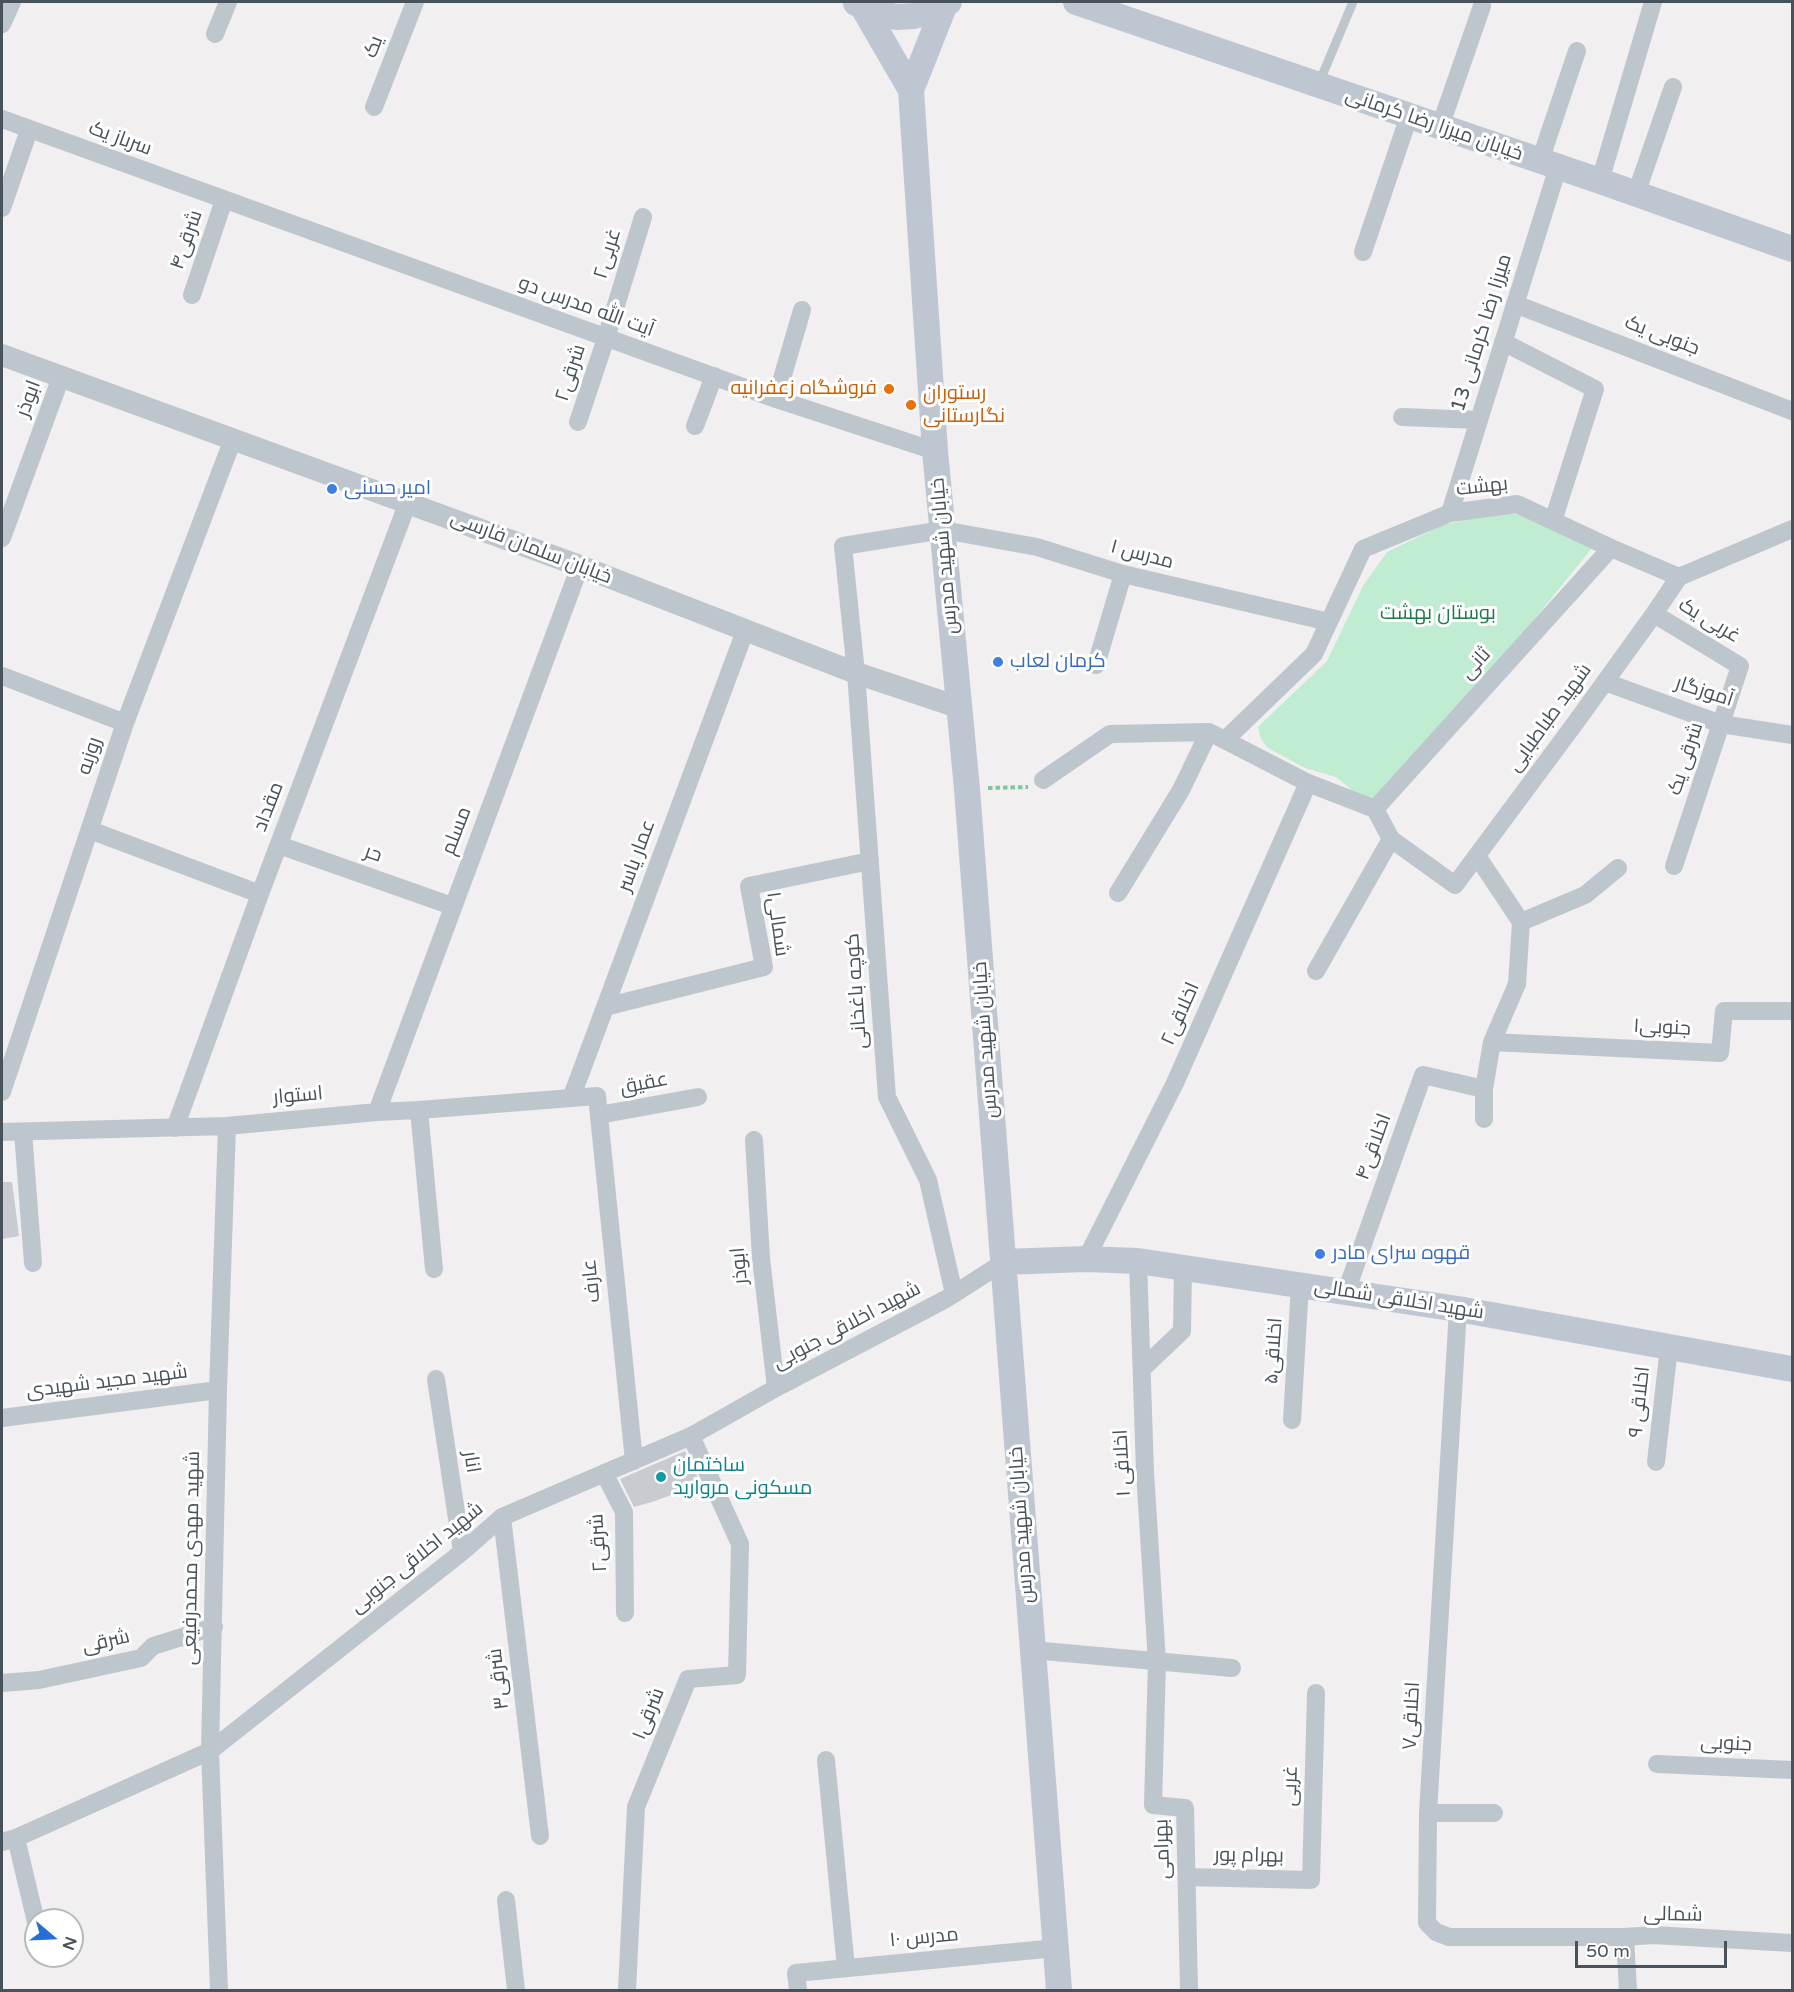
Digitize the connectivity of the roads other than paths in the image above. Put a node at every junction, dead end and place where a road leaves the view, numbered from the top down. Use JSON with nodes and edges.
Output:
{"nodes":[{"id":1,"x":12,"y":2,"type":"edge"},
{"id":2,"x":415,"y":2,"type":"edge"},
{"id":3,"x":1353,"y":2,"type":"edge"},
{"id":4,"x":1653,"y":2,"type":"edge"},
{"id":5,"x":221,"y":3,"type":"edge"},
{"id":6,"x":947,"y":3,"type":"edge"},
{"id":7,"x":1086,"y":3,"type":"edge"},
{"id":8,"x":859,"y":5,"type":"edge"},
{"id":9,"x":1482,"y":6,"type":"dead end"},
{"id":10,"x":2,"y":24,"type":"edge"},
{"id":11,"x":215,"y":34,"type":"dead end"},
{"id":12,"x":1577,"y":51,"type":"dead end"},
{"id":13,"x":1318,"y":85,"type":"junction"},
{"id":14,"x":1673,"y":87,"type":"dead end"},
{"id":15,"x":911,"y":90,"type":"junction"},
{"id":16,"x":374,"y":107,"type":"dead end"},
{"id":17,"x":1409,"y":116,"type":"junction"},
{"id":18,"x":2,"y":119,"type":"edge"},
{"id":19,"x":1440,"y":127,"type":"junction"},
{"id":20,"x":29,"y":130,"type":"junction"},
{"id":21,"x":1549,"y":164,"type":"junction"},
{"id":22,"x":1600,"y":181,"type":"junction"},
{"id":23,"x":1636,"y":194,"type":"junction"},
{"id":24,"x":224,"y":200,"type":"junction"},
{"id":25,"x":2,"y":208,"type":"edge"},
{"id":26,"x":643,"y":217,"type":"dead end"},
{"id":27,"x":1792,"y":249,"type":"edge"},
{"id":28,"x":1363,"y":252,"type":"dead end"},
{"id":29,"x":192,"y":295,"type":"dead end"},
{"id":30,"x":1515,"y":303,"type":"junction"},
{"id":31,"x":802,"y":310,"type":"dead end"},
{"id":32,"x":606,"y":338,"type":"junction"},
{"id":33,"x":1503,"y":342,"type":"junction"},
{"id":34,"x":2,"y":355,"type":"edge"},
{"id":35,"x":714,"y":376,"type":"junction"},
{"id":36,"x":61,"y":377,"type":"junction"},
{"id":37,"x":776,"y":399,"type":"junction"},
{"id":38,"x":1792,"y":411,"type":"edge"},
{"id":39,"x":1402,"y":417,"type":"dead end"},
{"id":40,"x":1479,"y":420,"type":"junction"},
{"id":41,"x":578,"y":422,"type":"dead end"},
{"id":42,"x":695,"y":426,"type":"dead end"},
{"id":43,"x":233,"y":439,"type":"junction"},
{"id":44,"x":935,"y":451,"type":"junction"},
{"id":45,"x":408,"y":502,"type":"junction"},
{"id":46,"x":1450,"y":513,"type":"junction"},
{"id":47,"x":1553,"y":521,"type":"junction"},
{"id":48,"x":1792,"y":529,"type":"edge"},
{"id":49,"x":943,"y":530,"type":"junction"},
{"id":50,"x":2,"y":538,"type":"edge"},
{"id":51,"x":1611,"y":548,"type":"junction"},
{"id":52,"x":580,"y":566,"type":"junction"},
{"id":53,"x":1123,"y":574,"type":"junction"},
{"id":54,"x":1679,"y":577,"type":"junction"},
{"id":55,"x":1654,"y":614,"type":"junction"},
{"id":56,"x":1329,"y":622,"type":"junction"},
{"id":57,"x":745,"y":631,"type":"junction"},
{"id":58,"x":1096,"y":665,"type":"dead end"},
{"id":59,"x":1740,"y":666,"type":"joint"},
{"id":60,"x":856,"y":673,"type":"junction"},
{"id":61,"x":2,"y":676,"type":"edge"},
{"id":62,"x":1605,"y":682,"type":"junction"},
{"id":63,"x":958,"y":707,"type":"junction"},
{"id":64,"x":125,"y":723,"type":"junction"},
{"id":65,"x":1721,"y":724,"type":"junction"},
{"id":66,"x":1209,"y":732,"type":"junction"},
{"id":67,"x":1792,"y":735,"type":"edge"},
{"id":68,"x":1226,"y":739,"type":"junction"},
{"id":69,"x":1042,"y":780,"type":"road end"},
{"id":70,"x":1308,"y":783,"type":"junction"},
{"id":71,"x":1375,"y":809,"type":"junction"},
{"id":72,"x":90,"y":830,"type":"junction"},
{"id":73,"x":1391,"y":839,"type":"junction"},
{"id":74,"x":279,"y":845,"type":"junction"},
{"id":75,"x":1477,"y":856,"type":"junction"},
{"id":76,"x":870,"y":861,"type":"junction"},
{"id":77,"x":1674,"y":866,"type":"dead end"},
{"id":78,"x":1618,"y":868,"type":"dead end"},
{"id":79,"x":1118,"y":893,"type":"dead end"},
{"id":80,"x":260,"y":894,"type":"junction"},
{"id":81,"x":452,"y":906,"type":"junction"},
{"id":82,"x":1521,"y":922,"type":"junction"},
{"id":83,"x":1316,"y":971,"type":"dead end"},
{"id":84,"x":605,"y":1007,"type":"junction"},
{"id":85,"x":1792,"y":1011,"type":"edge"},
{"id":86,"x":1492,"y":1042,"type":"junction"},
{"id":87,"x":1484,"y":1089,"type":"junction"},
{"id":88,"x":2,"y":1092,"type":"edge"},
{"id":89,"x":572,"y":1096,"type":"junction"},
{"id":90,"x":597,"y":1096,"type":"joint"},
{"id":91,"x":698,"y":1097,"type":"dead end"},
{"id":92,"x":419,"y":1110,"type":"junction"},
{"id":93,"x":377,"y":1112,"type":"junction"},
{"id":94,"x":599,"y":1115,"type":"junction"},
{"id":95,"x":1484,"y":1119,"type":"dead end"},
{"id":96,"x":227,"y":1126,"type":"junction"},
{"id":97,"x":174,"y":1128,"type":"junction"},
{"id":98,"x":2,"y":1132,"type":"edge"},
{"id":99,"x":23,"y":1132,"type":"junction"},
{"id":100,"x":754,"y":1140,"type":"dead end"},
{"id":101,"x":1086,"y":1259,"type":"junction"},
{"id":102,"x":1138,"y":1261,"type":"junction"},
{"id":103,"x":1004,"y":1262,"type":"junction"},
{"id":104,"x":33,"y":1263,"type":"dead end"},
{"id":105,"x":1183,"y":1268,"type":"junction"},
{"id":106,"x":434,"y":1269,"type":"dead end"},
{"id":107,"x":1300,"y":1285,"type":"junction"},
{"id":108,"x":1346,"y":1292,"type":"junction"},
{"id":109,"x":954,"y":1294,"type":"junction"},
{"id":110,"x":1458,"y":1309,"type":"junction"},
{"id":111,"x":1669,"y":1347,"type":"junction"},
{"id":112,"x":1142,"y":1369,"type":"junction"},
{"id":113,"x":1792,"y":1369,"type":"edge"},
{"id":114,"x":436,"y":1379,"type":"dead end"},
{"id":115,"x":776,"y":1388,"type":"junction"},
{"id":116,"x":218,"y":1390,"type":"junction"},
{"id":117,"x":2,"y":1418,"type":"edge"},
{"id":118,"x":1292,"y":1420,"type":"dead end"},
{"id":119,"x":692,"y":1436,"type":"junction"},
{"id":120,"x":634,"y":1461,"type":"junction"},
{"id":121,"x":1656,"y":1462,"type":"dead end"},
{"id":122,"x":604,"y":1473,"type":"junction"},
{"id":123,"x":502,"y":1517,"type":"junction"},
{"id":124,"x":462,"y":1552,"type":"junction"},
{"id":125,"x":625,"y":1613,"type":"dead end"},
{"id":126,"x":214,"y":1626,"type":"junction"},
{"id":127,"x":1032,"y":1650,"type":"junction"},
{"id":128,"x":1157,"y":1662,"type":"junction"},
{"id":129,"x":1232,"y":1668,"type":"dead end"},
{"id":130,"x":2,"y":1683,"type":"edge"},
{"id":131,"x":1316,"y":1693,"type":"dead end"},
{"id":132,"x":210,"y":1751,"type":"junction"},
{"id":133,"x":826,"y":1760,"type":"dead end"},
{"id":134,"x":1657,"y":1764,"type":"dead end"},
{"id":135,"x":1792,"y":1770,"type":"edge"},
{"id":136,"x":1428,"y":1813,"type":"junction"},
{"id":137,"x":1494,"y":1813,"type":"dead end"},
{"id":138,"x":540,"y":1836,"type":"dead end"},
{"id":139,"x":9,"y":1840,"type":"edge"},
{"id":140,"x":1187,"y":1877,"type":"junction"},
{"id":141,"x":1311,"y":1880,"type":"joint"},
{"id":142,"x":506,"y":1900,"type":"dead end"},
{"id":143,"x":31,"y":1908,"type":"edge"},
{"id":144,"x":1625,"y":1938,"type":"junction"},
{"id":145,"x":1792,"y":1943,"type":"edge"},
{"id":146,"x":1056,"y":1948,"type":"junction"},
{"id":147,"x":846,"y":1968,"type":"junction"},
{"id":148,"x":797,"y":1982,"type":"edge"},
{"id":149,"x":219,"y":1990,"type":"edge"},
{"id":150,"x":516,"y":1990,"type":"edge"},
{"id":151,"x":627,"y":1990,"type":"edge"},
{"id":152,"x":1059,"y":1990,"type":"edge"},
{"id":153,"x":1189,"y":1990,"type":"edge"},
{"id":154,"x":1628,"y":1990,"type":"edge"}],
"edges":[{"from":1,"to":10,"type":"street"},
{"from":2,"to":16,"type":"street","name":"یک"},
{"from":3,"to":13,"type":"lane"},
{"from":4,"to":22,"type":"street"},
{"from":5,"to":11,"type":"street"},
{"from":6,"to":8,"type":"main road"},
{"from":6,"to":15,"type":"main road","name":"خیابان شهید مدرس"},
{"from":7,"to":13,"type":"main road","name":"خیابان میرزا رضا کرمانی"},
{"from":8,"to":15,"type":"main road","name":"خیابان شهید مدرس"},
{"from":9,"to":19,"type":"street"},
{"from":12,"to":21,"type":"street","name":"میرزا رضا کرمانی 13"},
{"from":13,"to":17,"type":"main road","name":"خیابان میرزا رضا کرمانی"},
{"from":14,"to":23,"type":"street"},
{"from":15,"to":44,"type":"main road","name":"خیابان شهید مدرس"},
{"from":17,"to":19,"type":"main road","name":"خیابان میرزا رضا کرمانی"},
{"from":17,"to":28,"type":"street"},
{"from":18,"to":20,"type":"street","name":"سرباز یک"},
{"from":19,"to":21,"type":"main road","name":"خیابان میرزا رضا کرمانی"},
{"from":20,"to":24,"type":"street","name":"سرباز یک"},
{"from":20,"to":25,"type":"street"},
{"from":21,"to":22,"type":"main road","name":"خیابان میرزا رضا کرمانی"},
{"from":21,"to":30,"type":"street","name":"میرزا رضا کرمانی 13"},
{"from":22,"to":23,"type":"main road","name":"خیابان میرزا رضا کرمانی"},
{"from":23,"to":27,"type":"main road","name":"خیابان میرزا رضا کرمانی"},
{"from":24,"to":29,"type":"street","name":"شرقی۴"},
{"from":24,"to":32,"type":"street","name":"آیت الله مدرس دو"},
{"from":26,"to":32,"type":"street","name":"غربی۲"},
{"from":30,"to":33,"type":"street","name":"میرزا رضا کرمانی 13"},
{"from":30,"to":38,"type":"street","name":"جنوبی یک"},
{"from":31,"to":37,"type":"street"},
{"from":32,"to":35,"type":"street","name":"آیت الله مدرس دو"},
{"from":32,"to":41,"type":"street","name":"شرقی۲"},
{"from":33,"to":40,"type":"street","name":"میرزا رضا کرمانی 13"},
{"from":33,"to":47,"type":"street"},
{"from":34,"to":36,"type":"street","name":"خیابان سلمان فارسی"},
{"from":35,"to":37,"type":"street","name":"آیت الله مدرس دو"},
{"from":35,"to":42,"type":"street"},
{"from":36,"to":43,"type":"street","name":"خیابان سلمان فارسی"},
{"from":36,"to":50,"type":"street","name":"ابوذر"},
{"from":37,"to":44,"type":"street","name":"آیت الله مدرس دو"},
{"from":39,"to":40,"type":"street"},
{"from":40,"to":46,"type":"street","name":"میرزا رضا کرمانی 13"},
{"from":43,"to":45,"type":"street","name":"خیابان سلمان فارسی"},
{"from":43,"to":64,"type":"street","name":"روزبه"},
{"from":44,"to":49,"type":"main road","name":"خیابان شهید مدرس"},
{"from":45,"to":52,"type":"street","name":"خیابان سلمان فارسی"},
{"from":45,"to":74,"type":"street","name":"مقداد"},
{"from":46,"to":47,"type":"street","name":"بهشت"},
{"from":46,"to":56,"type":"street","name":"بهشت"},
{"from":47,"to":51,"type":"street","name":"بهشت"},
{"from":48,"to":54,"type":"street"},
{"from":49,"to":53,"type":"street","name":"مدرس ۱"},
{"from":49,"to":60,"type":"street","name":"مدرس ۱"},
{"from":49,"to":63,"type":"main road","name":"خیابان شهید مدرس"},
{"from":51,"to":54,"type":"street","name":"بهشت"},
{"from":51,"to":71,"type":"street","name":"ثانی"},
{"from":52,"to":57,"type":"street","name":"خیابان سلمان فارسی"},
{"from":52,"to":81,"type":"street","name":"مسلم"},
{"from":53,"to":56,"type":"street","name":"مدرس ۱"},
{"from":53,"to":58,"type":"street"},
{"from":54,"to":55,"type":"street","name":"شهید طباطبایی"},
{"from":55,"to":59,"type":"street","name":"غربی یک"},
{"from":55,"to":62,"type":"street","name":"شهید طباطبایی"},
{"from":56,"to":68,"type":"street","name":"بهشت"},
{"from":57,"to":60,"type":"street","name":"خیابان سلمان فارسی"},
{"from":57,"to":84,"type":"street","name":"عمار یاسر"},
{"from":59,"to":65,"type":"street","name":"شرقی یک"},
{"from":60,"to":63,"type":"street","name":"خیابان سلمان فارسی"},
{"from":60,"to":76,"type":"street","name":"کوچه باغخانی"},
{"from":61,"to":64,"type":"street"},
{"from":62,"to":65,"type":"street","name":"آموزگار"},
{"from":62,"to":75,"type":"street","name":"شهید طباطبایی"},
{"from":63,"to":103,"type":"main road","name":"خیابان شهید مدرس"},
{"from":64,"to":72,"type":"street","name":"روزبه"},
{"from":65,"to":67,"type":"street","name":"آموزگار"},
{"from":65,"to":77,"type":"street","name":"شرقی یک"},
{"from":66,"to":68,"type":"street"},
{"from":66,"to":69,"type":"street"},
{"from":66,"to":79,"type":"street"},
{"from":68,"to":70,"type":"street"},
{"from":70,"to":71,"type":"street"},
{"from":70,"to":101,"type":"street","name":"اخلاقی۲"},
{"from":71,"to":73,"type":"street"},
{"from":72,"to":80,"type":"street"},
{"from":72,"to":88,"type":"street","name":"روزبه"},
{"from":73,"to":75,"type":"street","name":"شهید طباطبایی"},
{"from":73,"to":83,"type":"street"},
{"from":74,"to":80,"type":"street","name":"مقداد"},
{"from":74,"to":81,"type":"street","name":"حر"},
{"from":75,"to":82,"type":"street"},
{"from":76,"to":84,"type":"street","name":"شمالی۱"},
{"from":76,"to":109,"type":"street","name":"کوچه باغخانی"},
{"from":78,"to":82,"type":"street"},
{"from":80,"to":97,"type":"street","name":"مقداد"},
{"from":81,"to":93,"type":"street","name":"مسلم"},
{"from":82,"to":86,"type":"street"},
{"from":84,"to":89,"type":"street","name":"عمار یاسر"},
{"from":85,"to":86,"type":"street","name":"جنوبی۱"},
{"from":86,"to":87,"type":"street"},
{"from":87,"to":95,"type":"street"},
{"from":87,"to":108,"type":"street","name":"اخلاقی۴"},
{"from":89,"to":90,"type":"street","name":"استوار"},
{"from":89,"to":92,"type":"street","name":"استوار"},
{"from":90,"to":94,"type":"street","name":"عارف"},
{"from":91,"to":94,"type":"street","name":"عقیق"},
{"from":92,"to":93,"type":"street","name":"استوار"},
{"from":92,"to":106,"type":"street"},
{"from":93,"to":96,"type":"street","name":"استوار"},
{"from":94,"to":120,"type":"street","name":"عارف"},
{"from":96,"to":97,"type":"street","name":"استوار"},
{"from":96,"to":116,"type":"street","name":"شهید مهدی محمدرفیعی"},
{"from":97,"to":99,"type":"street","name":"استوار"},
{"from":98,"to":99,"type":"street","name":"استوار"},
{"from":99,"to":104,"type":"street"},
{"from":100,"to":115,"type":"street","name":"ابوذر"},
{"from":101,"to":102,"type":"main road","name":"شهید اخلاقی شمالی"},
{"from":101,"to":103,"type":"main road","name":"شهید اخلاقی شمالی"},
{"from":102,"to":105,"type":"main road","name":"شهید اخلاقی شمالی"},
{"from":102,"to":112,"type":"street","name":"اخلاقی ۱"},
{"from":103,"to":109,"type":"street","name":"شهید اخلاقی جنوبی"},
{"from":103,"to":127,"type":"main road","name":"خیابان شهید مدرس"},
{"from":105,"to":107,"type":"main road","name":"شهید اخلاقی شمالی"},
{"from":105,"to":112,"type":"street"},
{"from":107,"to":108,"type":"main road","name":"شهید اخلاقی شمالی"},
{"from":107,"to":118,"type":"street","name":"اخلاقی۵"},
{"from":108,"to":110,"type":"main road","name":"شهید اخلاقی شمالی"},
{"from":109,"to":115,"type":"street","name":"شهید اخلاقی جنوبی"},
{"from":110,"to":111,"type":"main road","name":"شهید اخلاقی شمالی"},
{"from":110,"to":136,"type":"street","name":"اخلاقی۷"},
{"from":111,"to":113,"type":"main road","name":"شهید اخلاقی شمالی"},
{"from":111,"to":121,"type":"street","name":"اخلاقی ۹"},
{"from":112,"to":128,"type":"street","name":"اخلاقی ۱"},
{"from":114,"to":124,"type":"street","name":"انار"},
{"from":115,"to":119,"type":"street","name":"شهید اخلاقی جنوبی"},
{"from":116,"to":117,"type":"street","name":"شهید مجید شهیدی"},
{"from":116,"to":126,"type":"street","name":"شهید مهدی محمدرفیعی"},
{"from":119,"to":120,"type":"street","name":"شهید اخلاقی جنوبی"},
{"from":119,"to":151,"type":"street","name":"شرقی۱"},
{"from":120,"to":122,"type":"street","name":"شهید اخلاقی جنوبی"},
{"from":122,"to":123,"type":"street","name":"شهید اخلاقی جنوبی"},
{"from":122,"to":125,"type":"street","name":"شرقی۲"},
{"from":123,"to":124,"type":"street","name":"شهید اخلاقی جنوبی"},
{"from":123,"to":138,"type":"street","name":"شرقی۳"},
{"from":124,"to":132,"type":"street","name":"شهید اخلاقی جنوبی"},
{"from":126,"to":130,"type":"street","name":"شرقی"},
{"from":126,"to":132,"type":"street","name":"شهید مهدی محمدرفیعی"},
{"from":127,"to":128,"type":"street"},
{"from":127,"to":146,"type":"main road","name":"خیابان شهید مدرس"},
{"from":128,"to":129,"type":"street"},
{"from":128,"to":140,"type":"street","name":"بهرامی"},
{"from":131,"to":141,"type":"street","name":"غربی"},
{"from":132,"to":139,"type":"street","name":"شهید اخلاقی جنوبی"},
{"from":132,"to":149,"type":"street","name":"شهید مهدی محمدرفیعی"},
{"from":133,"to":147,"type":"street"},
{"from":134,"to":135,"type":"street","name":"جنوبی"},
{"from":136,"to":137,"type":"street"},
{"from":136,"to":144,"type":"street","name":"اخلاقی۷"},
{"from":139,"to":143,"type":"street"},
{"from":140,"to":141,"type":"street","name":"بهرام پور"},
{"from":140,"to":153,"type":"street","name":"بهرامی"},
{"from":142,"to":150,"type":"street"},
{"from":144,"to":145,"type":"street","name":"شمالی"},
{"from":144,"to":154,"type":"street"},
{"from":146,"to":147,"type":"street","name":"مدرس ۱۰"},
{"from":146,"to":152,"type":"main road","name":"خیابان شهید مدرس"},
{"from":147,"to":148,"type":"street","name":"مدرس ۱۰"}]}
